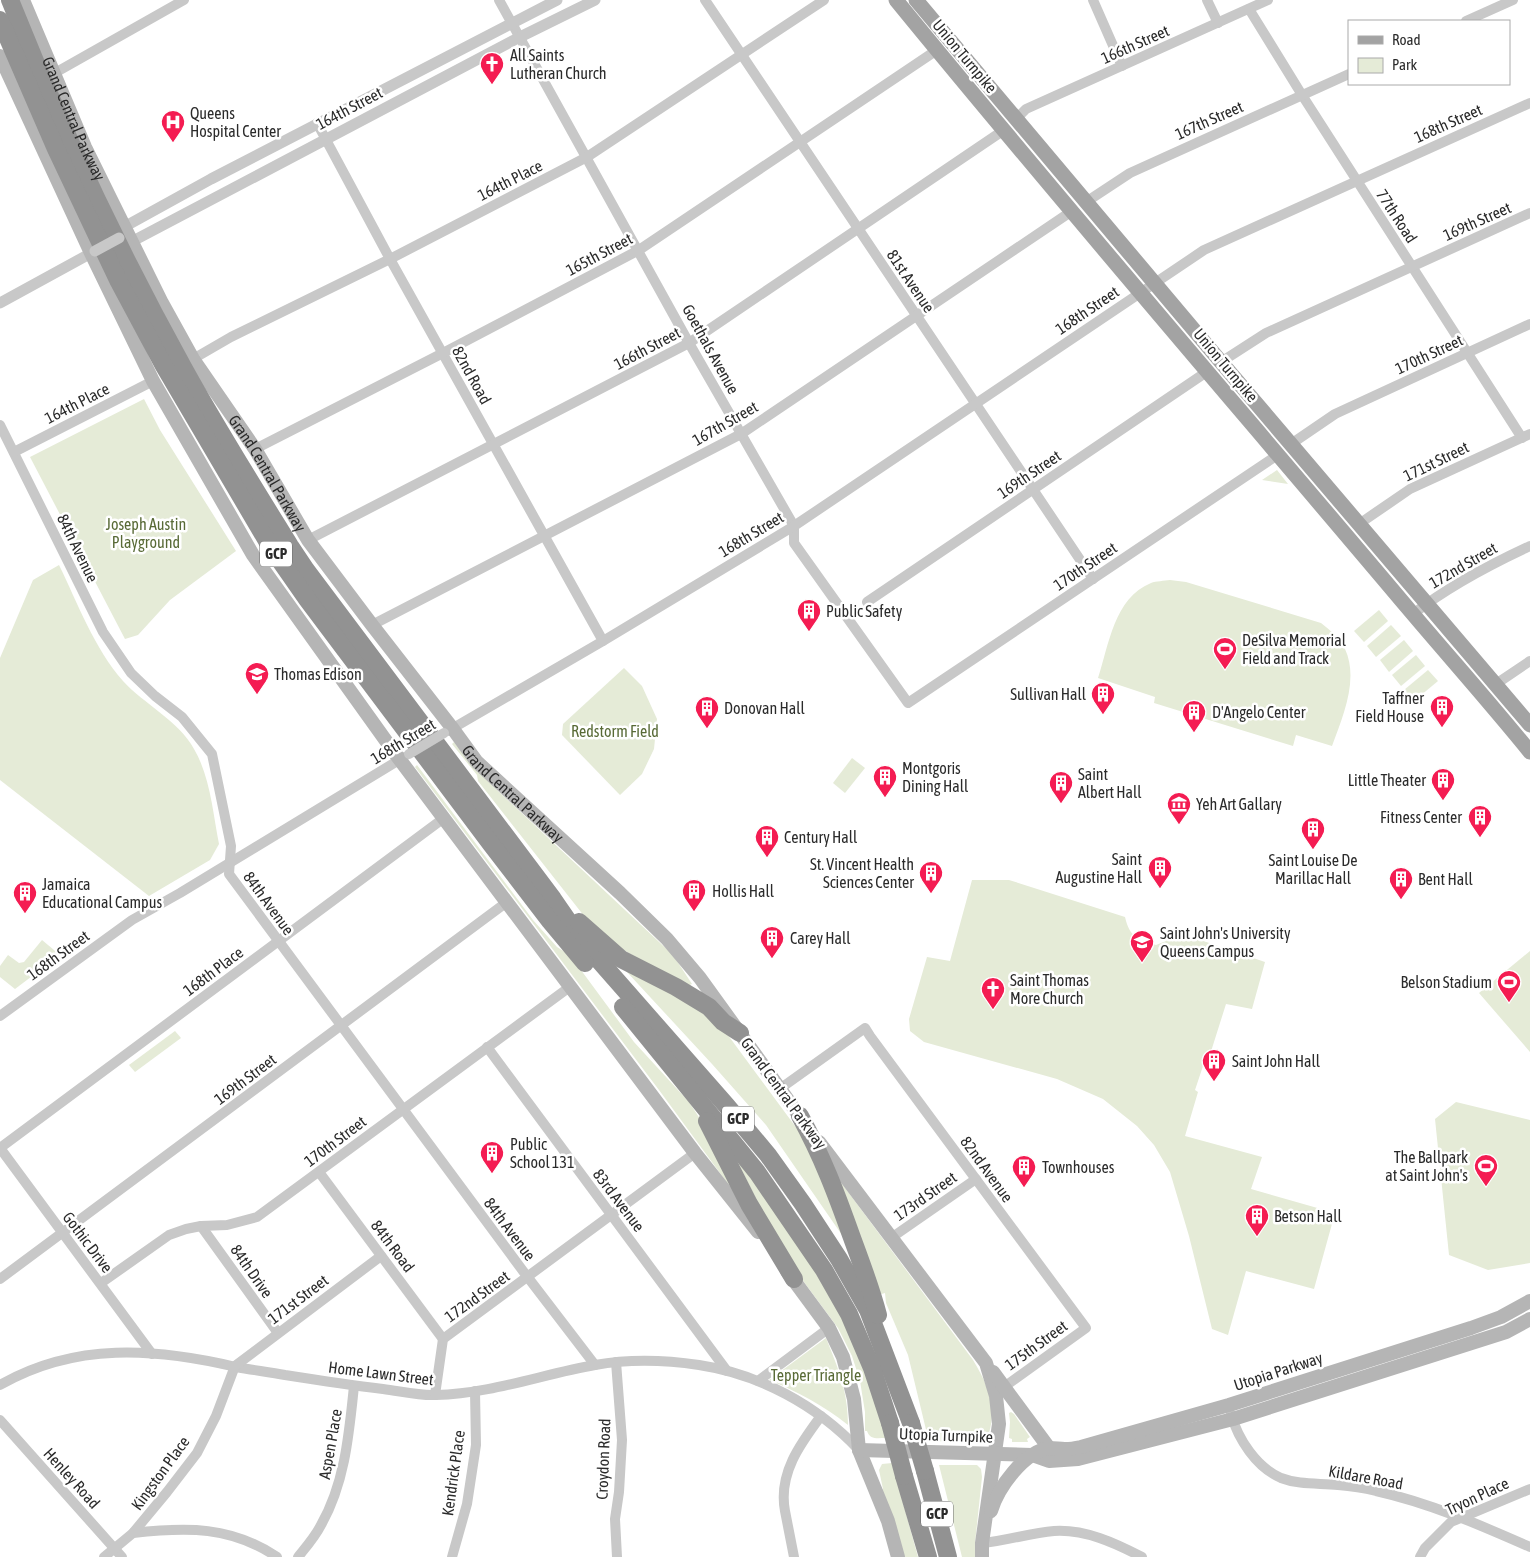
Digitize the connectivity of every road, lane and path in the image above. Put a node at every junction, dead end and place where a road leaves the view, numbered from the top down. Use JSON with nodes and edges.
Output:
{"nodes":[{"id":1,"x":10,"y":0,"type":"edge"},
{"id":2,"x":23,"y":0,"type":"edge"},
{"id":3,"x":184,"y":0,"type":"edge"},
{"id":4,"x":499,"y":0,"type":"edge"},
{"id":5,"x":557,"y":0,"type":"edge"},
{"id":6,"x":594,"y":0,"type":"edge"},
{"id":7,"x":704,"y":0,"type":"edge"},
{"id":8,"x":824,"y":0,"type":"edge"},
{"id":9,"x":896,"y":0,"type":"edge"},
{"id":10,"x":916,"y":0,"type":"edge"},
{"id":11,"x":1093,"y":0,"type":"edge"},
{"id":12,"x":1207,"y":0,"type":"edge"},
{"id":13,"x":1268,"y":0,"type":"edge"},
{"id":14,"x":1514,"y":0,"type":"edge"},
{"id":15,"x":1249,"y":9,"type":"junction"},
{"id":16,"x":0,"y":20,"type":"edge"},
{"id":17,"x":1468,"y":20,"type":"edge"},
{"id":18,"x":512,"y":22,"type":"junction"},
{"id":19,"x":1218,"y":23,"type":"junction"},
{"id":20,"x":520,"y":37,"type":"junction"},
{"id":21,"x":937,"y":50,"type":"junction"},
{"id":22,"x":741,"y":56,"type":"junction"},
{"id":23,"x":1,"y":64,"type":"edge"},
{"id":24,"x":1122,"y":66,"type":"junction"},
{"id":25,"x":53,"y":74,"type":"junction"},
{"id":26,"x":1348,"y":74,"type":"edge"},
{"id":27,"x":1302,"y":95,"type":"junction"},
{"id":28,"x":1530,"y":103,"type":"edge"},
{"id":29,"x":1016,"y":119,"type":"junction"},
{"id":30,"x":317,"y":123,"type":"junction"},
{"id":31,"x":1004,"y":130,"type":"junction"},
{"id":32,"x":325,"y":139,"type":"junction"},
{"id":33,"x":800,"y":142,"type":"junction"},
{"id":34,"x":587,"y":157,"type":"junction"},
{"id":35,"x":1357,"y":181,"type":"junction"},
{"id":36,"x":1086,"y":202,"type":"junction"},
{"id":37,"x":1072,"y":211,"type":"junction"},
{"id":38,"x":1530,"y":213,"type":"edge"},
{"id":39,"x":858,"y":229,"type":"junction"},
{"id":40,"x":125,"y":236,"type":"junction"},
{"id":41,"x":639,"y":250,"type":"junction"},
{"id":42,"x":93,"y":252,"type":"junction"},
{"id":43,"x":390,"y":259,"type":"junction"},
{"id":44,"x":1412,"y":266,"type":"junction"},
{"id":45,"x":1154,"y":283,"type":"junction"},
{"id":46,"x":1141,"y":292,"type":"junction"},
{"id":47,"x":0,"y":303,"type":"edge"},
{"id":48,"x":916,"y":316,"type":"junction"},
{"id":49,"x":1530,"y":324,"type":"edge"},
{"id":50,"x":689,"y":343,"type":"junction"},
{"id":51,"x":1467,"y":352,"type":"junction"},
{"id":52,"x":443,"y":353,"type":"junction"},
{"id":53,"x":193,"y":359,"type":"junction"},
{"id":54,"x":1214,"y":366,"type":"junction"},
{"id":55,"x":153,"y":381,"type":"junction"},
{"id":56,"x":975,"y":403,"type":"junction"},
{"id":57,"x":0,"y":425,"type":"edge"},
{"id":58,"x":741,"y":434,"type":"junction"},
{"id":59,"x":1526,"y":436,"type":"edge"},
{"id":60,"x":1291,"y":444,"type":"junction"},
{"id":61,"x":494,"y":445,"type":"junction"},
{"id":62,"x":255,"y":449,"type":"junction"},
{"id":63,"x":14,"y":452,"type":"junction"},
{"id":64,"x":1279,"y":454,"type":"junction"},
{"id":65,"x":1034,"y":490,"type":"junction"},
{"id":66,"x":1359,"y":524,"type":"junction"},
{"id":67,"x":794,"y":526,"type":"junction"},
{"id":68,"x":545,"y":537,"type":"junction"},
{"id":69,"x":308,"y":540,"type":"junction"},
{"id":70,"x":1530,"y":546,"type":"edge"},
{"id":71,"x":1093,"y":579,"type":"junction"},
{"id":72,"x":867,"y":602,"type":"dead end"},
{"id":73,"x":1426,"y":604,"type":"junction"},
{"id":74,"x":1413,"y":614,"type":"junction"},
{"id":75,"x":372,"y":626,"type":"junction"},
{"id":76,"x":603,"y":642,"type":"junction"},
{"id":77,"x":1530,"y":661,"type":"edge"},
{"id":78,"x":1496,"y":684,"type":"junction"},
{"id":79,"x":908,"y":703,"type":"joint"},
{"id":80,"x":1530,"y":725,"type":"edge"},
{"id":81,"x":449,"y":731,"type":"junction"},
{"id":82,"x":1530,"y":752,"type":"edge"},
{"id":83,"x":405,"y":757,"type":"junction"},
{"id":84,"x":444,"y":818,"type":"junction"},
{"id":85,"x":231,"y":862,"type":"junction"},
{"id":86,"x":553,"y":899,"type":"junction"},
{"id":87,"x":507,"y":902,"type":"junction"},
{"id":88,"x":278,"y":942,"type":"junction"},
{"id":89,"x":570,"y":986,"type":"junction"},
{"id":90,"x":0,"y":1016,"type":"edge"},
{"id":91,"x":341,"y":1026,"type":"junction"},
{"id":92,"x":740,"y":1033,"type":"junction"},
{"id":93,"x":487,"y":1048,"type":"junction"},
{"id":94,"x":688,"y":1088,"type":"junction"},
{"id":95,"x":781,"y":1088,"type":"junction"},
{"id":96,"x":403,"y":1110,"type":"junction"},
{"id":97,"x":800,"y":1116,"type":"junction"},
{"id":98,"x":0,"y":1148,"type":"edge"},
{"id":99,"x":695,"y":1153,"type":"junction"},
{"id":100,"x":319,"y":1172,"type":"junction"},
{"id":101,"x":976,"y":1179,"type":"junction"},
{"id":102,"x":612,"y":1215,"type":"junction"},
{"id":103,"x":201,"y":1226,"type":"junction"},
{"id":104,"x":63,"y":1233,"type":"junction"},
{"id":105,"x":891,"y":1238,"type":"junction"},
{"id":106,"x":381,"y":1256,"type":"junction"},
{"id":107,"x":528,"y":1278,"type":"junction"},
{"id":108,"x":794,"y":1279,"type":"junction"},
{"id":109,"x":0,"y":1280,"type":"edge"},
{"id":110,"x":101,"y":1283,"type":"junction"},
{"id":111,"x":1530,"y":1301,"type":"edge"},
{"id":112,"x":1530,"y":1319,"type":"edge"},
{"id":113,"x":829,"y":1328,"type":"junction"},
{"id":114,"x":1086,"y":1328,"type":"joint"},
{"id":115,"x":278,"y":1333,"type":"junction"},
{"id":116,"x":443,"y":1339,"type":"junction"},
{"id":117,"x":152,"y":1354,"type":"junction"},
{"id":118,"x":616,"y":1362,"type":"junction"},
{"id":119,"x":889,"y":1362,"type":"junction"},
{"id":120,"x":986,"y":1363,"type":"junction"},
{"id":121,"x":595,"y":1365,"type":"junction"},
{"id":122,"x":234,"y":1366,"type":"junction"},
{"id":123,"x":727,"y":1371,"type":"junction"},
{"id":124,"x":758,"y":1381,"type":"junction"},
{"id":125,"x":0,"y":1385,"type":"edge"},
{"id":126,"x":354,"y":1386,"type":"junction"},
{"id":127,"x":1004,"y":1387,"type":"junction"},
{"id":128,"x":475,"y":1391,"type":"junction"},
{"id":129,"x":435,"y":1396,"type":"junction"},
{"id":130,"x":1229,"y":1405,"type":"junction"},
{"id":131,"x":822,"y":1416,"type":"junction"},
{"id":132,"x":1233,"y":1419,"type":"junction"},
{"id":133,"x":0,"y":1420,"type":"edge"},
{"id":134,"x":1049,"y":1448,"type":"junction"},
{"id":135,"x":859,"y":1450,"type":"junction"},
{"id":136,"x":994,"y":1454,"type":"junction"},
{"id":137,"x":1032,"y":1455,"type":"junction"},
{"id":138,"x":1530,"y":1489,"type":"edge"},
{"id":139,"x":1461,"y":1517,"type":"junction"},
{"id":140,"x":134,"y":1533,"type":"junction"},
{"id":141,"x":115,"y":1547,"type":"junction"},
{"id":142,"x":1530,"y":1547,"type":"edge"},
{"id":143,"x":982,"y":1550,"type":"edge"},
{"id":144,"x":104,"y":1557,"type":"edge"},
{"id":145,"x":122,"y":1557,"type":"edge"},
{"id":146,"x":277,"y":1557,"type":"edge"},
{"id":147,"x":298,"y":1557,"type":"edge"},
{"id":148,"x":452,"y":1557,"type":"edge"},
{"id":149,"x":617,"y":1557,"type":"edge"},
{"id":150,"x":794,"y":1557,"type":"edge"},
{"id":151,"x":898,"y":1557,"type":"edge"},
{"id":152,"x":928,"y":1557,"type":"edge"},
{"id":153,"x":948,"y":1557,"type":"edge"},
{"id":154,"x":1142,"y":1557,"type":"edge"},
{"id":155,"x":1420,"y":1557,"type":"edge"}],
"edges":[{"from":1,"to":86,"type":"highway","name":"Grand Central Parkway","number":"GCP"},
{"from":2,"to":25,"type":"main road","name":"Grand Central Parkway"},
{"from":3,"to":25,"type":"street"},
{"from":4,"to":18,"type":"street","name":"Goethals Avenue"},
{"from":5,"to":18,"type":"street","name":"164th Street"},
{"from":6,"to":20,"type":"street","name":"164th Street"},
{"from":7,"to":22,"type":"street","name":"81st Avenue"},
{"from":8,"to":22,"type":"street","name":"164th Place"},
{"from":9,"to":21,"type":"main road","name":"Union Turnpike"},
{"from":10,"to":29,"type":"main road","name":"Union Turnpike"},
{"from":11,"to":24,"type":"street"},
{"from":12,"to":19,"type":"street"},
{"from":13,"to":15,"type":"street","name":"166th Street"},
{"from":14,"to":17,"type":"street"},
{"from":15,"to":19,"type":"street","name":"166th Street"},
{"from":15,"to":27,"type":"street","name":"77th Road"},
{"from":16,"to":94,"type":"highway","name":"Grand Central Parkway","number":"GCP"},
{"from":18,"to":20,"type":"street","name":"Goethals Avenue"},
{"from":18,"to":30,"type":"street","name":"164th Street"},
{"from":19,"to":24,"type":"street","name":"166th Street"},
{"from":20,"to":32,"type":"street","name":"164th Street"},
{"from":20,"to":34,"type":"street","name":"Goethals Avenue"},
{"from":21,"to":31,"type":"main road","name":"Union Turnpike"},
{"from":21,"to":33,"type":"street","name":"165th Street"},
{"from":22,"to":33,"type":"street","name":"81st Avenue"},
{"from":22,"to":34,"type":"street","name":"164th Place"},
{"from":23,"to":42,"type":"main road"},
{"from":24,"to":29,"type":"street","name":"166th Street"},
{"from":25,"to":40,"type":"main road","name":"Grand Central Parkway"},
{"from":26,"to":27,"type":"street","name":"167th Street"},
{"from":27,"to":35,"type":"street","name":"77th Road"},
{"from":27,"to":36,"type":"street","name":"167th Street"},
{"from":28,"to":35,"type":"street","name":"168th Street"},
{"from":29,"to":36,"type":"main road","name":"Union Turnpike"},
{"from":30,"to":32,"type":"street","name":"82nd Road"},
{"from":30,"to":40,"type":"street","name":"164th Street"},
{"from":31,"to":37,"type":"main road","name":"Union Turnpike"},
{"from":31,"to":39,"type":"street","name":"166th Street"},
{"from":32,"to":40,"type":"street","name":"164th Street"},
{"from":32,"to":43,"type":"street","name":"82nd Road"},
{"from":33,"to":39,"type":"street","name":"81st Avenue"},
{"from":33,"to":41,"type":"street","name":"165th Street"},
{"from":34,"to":41,"type":"street","name":"Goethals Avenue"},
{"from":34,"to":43,"type":"street","name":"164th Place"},
{"from":35,"to":44,"type":"street","name":"77th Road"},
{"from":35,"to":45,"type":"street","name":"168th Street"},
{"from":36,"to":45,"type":"main road","name":"Union Turnpike"},
{"from":37,"to":46,"type":"main road","name":"Union Turnpike"},
{"from":37,"to":48,"type":"street","name":"167th Street"},
{"from":38,"to":44,"type":"street","name":"169th Street"},
{"from":39,"to":48,"type":"street","name":"81st Avenue"},
{"from":39,"to":50,"type":"street","name":"166th Street"},
{"from":40,"to":42,"type":"street","name":"164th Street","bridge":true},
{"from":40,"to":53,"type":"main road","name":"Grand Central Parkway"},
{"from":41,"to":50,"type":"street","name":"Goethals Avenue"},
{"from":41,"to":52,"type":"street","name":"165th Street"},
{"from":42,"to":47,"type":"street","name":"164th Street"},
{"from":42,"to":55,"type":"main road"},
{"from":43,"to":52,"type":"street","name":"82nd Road"},
{"from":43,"to":53,"type":"street","name":"164th Place"},
{"from":44,"to":51,"type":"street","name":"77th Road"},
{"from":44,"to":54,"type":"street","name":"169th Street"},
{"from":45,"to":46,"type":"street","name":"168th Street"},
{"from":45,"to":54,"type":"main road","name":"Union Turnpike"},
{"from":46,"to":54,"type":"main road","name":"Union Turnpike"},
{"from":46,"to":56,"type":"street","name":"168th Street"},
{"from":48,"to":56,"type":"street","name":"81st Avenue"},
{"from":48,"to":58,"type":"street","name":"167th Street"},
{"from":49,"to":51,"type":"street","name":"170th Street"},
{"from":50,"to":58,"type":"street","name":"Goethals Avenue"},
{"from":50,"to":61,"type":"street","name":"166th Street"},
{"from":51,"to":59,"type":"street","name":"77th Road"},
{"from":51,"to":60,"type":"street","name":"170th Street"},
{"from":52,"to":61,"type":"street","name":"82nd Road"},
{"from":52,"to":62,"type":"street","name":"165th Street"},
{"from":53,"to":62,"type":"main road","name":"Grand Central Parkway"},
{"from":54,"to":60,"type":"main road","name":"Union Turnpike"},
{"from":54,"to":64,"type":"main road","name":"Union Turnpike"},
{"from":54,"to":65,"type":"street","name":"169th Street"},
{"from":55,"to":63,"type":"street","name":"164th Place"},
{"from":55,"to":83,"type":"main road"},
{"from":56,"to":65,"type":"street","name":"81st Avenue"},
{"from":56,"to":67,"type":"street","name":"168th Street"},
{"from":57,"to":63,"type":"street","name":"84th Avenue"},
{"from":58,"to":67,"type":"street","name":"Goethals Avenue"},
{"from":58,"to":68,"type":"street","name":"167th Street"},
{"from":59,"to":66,"type":"street","name":"171st Street"},
{"from":60,"to":66,"type":"main road","name":"Union Turnpike"},
{"from":61,"to":68,"type":"street","name":"82nd Road"},
{"from":61,"to":69,"type":"street","name":"166th Street"},
{"from":62,"to":69,"type":"main road","name":"Grand Central Parkway"},
{"from":63,"to":85,"type":"street","name":"84th Avenue"},
{"from":64,"to":71,"type":"street","name":"170th Street"},
{"from":64,"to":74,"type":"main road","name":"Union Turnpike"},
{"from":65,"to":71,"type":"street","name":"81st Avenue"},
{"from":65,"to":72,"type":"street","name":"169th Street"},
{"from":66,"to":73,"type":"main road","name":"Union Turnpike"},
{"from":67,"to":76,"type":"street","name":"168th Street"},
{"from":67,"to":79,"type":"street","name":"Goethals Avenue"},
{"from":68,"to":75,"type":"street","name":"167th Street"},
{"from":68,"to":76,"type":"street","name":"82nd Road"},
{"from":69,"to":75,"type":"main road","name":"Grand Central Parkway"},
{"from":70,"to":73,"type":"street","name":"172nd Street"},
{"from":71,"to":79,"type":"street","name":"170th Street"},
{"from":73,"to":74,"type":"street","name":"172nd Street"},
{"from":73,"to":78,"type":"main road","name":"Union Turnpike"},
{"from":74,"to":82,"type":"main road","name":"Union Turnpike"},
{"from":75,"to":81,"type":"main road","name":"Grand Central Parkway"},
{"from":76,"to":81,"type":"street","name":"168th Street"},
{"from":77,"to":78,"type":"street"},
{"from":78,"to":80,"type":"main road","name":"Union Turnpike"},
{"from":81,"to":83,"type":"street","name":"168th Street","bridge":true},
{"from":81,"to":92,"type":"main road","name":"Grand Central Parkway"},
{"from":83,"to":84,"type":"main road"},
{"from":83,"to":85,"type":"street","name":"168th Street"},
{"from":84,"to":87,"type":"main road"},
{"from":84,"to":88,"type":"street","name":"168th Place"},
{"from":85,"to":88,"type":"street","name":"84th Avenue"},
{"from":85,"to":90,"type":"street","name":"168th Street"},
{"from":86,"to":92,"type":"highway"},
{"from":86,"to":119,"type":"highway","name":"Grand Central Parkway","number":"GCP"},
{"from":87,"to":89,"type":"main road"},
{"from":87,"to":91,"type":"street","name":"169th Street"},
{"from":88,"to":91,"type":"street","name":"84th Avenue"},
{"from":88,"to":98,"type":"street","name":"168th Place"},
{"from":89,"to":93,"type":"street","name":"170th Street"},
{"from":89,"to":99,"type":"main road"},
{"from":91,"to":96,"type":"street","name":"84th Avenue"},
{"from":91,"to":104,"type":"street","name":"169th Street"},
{"from":92,"to":95,"type":"main road","name":"Grand Central Parkway"},
{"from":93,"to":96,"type":"street","name":"170th Street"},
{"from":93,"to":102,"type":"street","name":"83rd Avenue"},
{"from":94,"to":108,"type":"highway"},
{"from":94,"to":152,"type":"highway","name":"Grand Central Parkway","number":"GCP","bridge":true},
{"from":95,"to":97,"type":"main road","name":"Grand Central Parkway"},
{"from":95,"to":101,"type":"street","name":"82nd Avenue"},
{"from":96,"to":100,"type":"street","name":"170th Street"},
{"from":96,"to":107,"type":"street","name":"84th Avenue"},
{"from":97,"to":105,"type":"main road","name":"Grand Central Parkway"},
{"from":97,"to":119,"type":"highway"},
{"from":98,"to":104,"type":"street","name":"Gothic Drive"},
{"from":99,"to":102,"type":"street","name":"172nd Street"},
{"from":99,"to":108,"type":"main road"},
{"from":100,"to":103,"type":"street","name":"170th Street"},
{"from":100,"to":106,"type":"street","name":"84th Road"},
{"from":101,"to":105,"type":"street","name":"173rd Street"},
{"from":101,"to":114,"type":"street","name":"82nd Avenue"},
{"from":102,"to":107,"type":"street","name":"172nd Street"},
{"from":102,"to":123,"type":"street","name":"83rd Avenue"},
{"from":103,"to":110,"type":"street","name":"170th Street"},
{"from":103,"to":115,"type":"street","name":"84th Drive"},
{"from":104,"to":109,"type":"street","name":"169th Street"},
{"from":104,"to":110,"type":"street","name":"Gothic Drive"},
{"from":105,"to":120,"type":"main road","name":"Grand Central Parkway"},
{"from":106,"to":115,"type":"street","name":"171st Street"},
{"from":106,"to":116,"type":"street","name":"84th Road"},
{"from":107,"to":116,"type":"street","name":"172nd Street"},
{"from":107,"to":121,"type":"street","name":"84th Avenue"},
{"from":108,"to":113,"type":"main road"},
{"from":110,"to":117,"type":"street","name":"Gothic Drive"},
{"from":111,"to":130,"type":"main road","name":"Utopia Parkway"},
{"from":112,"to":132,"type":"main road","name":"Utopia Parkway"},
{"from":113,"to":124,"type":"street"},
{"from":113,"to":135,"type":"main road"},
{"from":114,"to":127,"type":"street","name":"175th Street"},
{"from":115,"to":122,"type":"street","name":"171st Street"},
{"from":116,"to":129,"type":"street","name":"172nd Street"},
{"from":117,"to":122,"type":"street","name":"Home Lawn Street"},
{"from":117,"to":125,"type":"street","name":"Home Lawn Street"},
{"from":118,"to":121,"type":"street","name":"Home Lawn Street"},
{"from":118,"to":123,"type":"street","name":"Home Lawn Street"},
{"from":118,"to":149,"type":"street","name":"Croydon Road"},
{"from":119,"to":153,"type":"highway","name":"Grand Central Parkway","number":"GCP","bridge":true},
{"from":120,"to":127,"type":"main road"},
{"from":120,"to":136,"type":"main road","name":"Grand Central Parkway"},
{"from":121,"to":128,"type":"street","name":"Home Lawn Street"},
{"from":122,"to":126,"type":"street","name":"Home Lawn Street"},
{"from":122,"to":140,"type":"street","name":"Kingston Place"},
{"from":123,"to":124,"type":"street","name":"Home Lawn Street"},
{"from":124,"to":131,"type":"street","name":"Home Lawn Street"},
{"from":126,"to":129,"type":"street","name":"Home Lawn Street"},
{"from":126,"to":147,"type":"street","name":"Aspen Place"},
{"from":127,"to":134,"type":"main road"},
{"from":128,"to":129,"type":"street","name":"Home Lawn Street"},
{"from":128,"to":148,"type":"street","name":"Kendrick Place"},
{"from":130,"to":132,"type":"street","name":"Kildare Road"},
{"from":130,"to":134,"type":"main road","name":"Utopia Parkway"},
{"from":131,"to":135,"type":"street","name":"Home Lawn Street"},
{"from":131,"to":150,"type":"street"},
{"from":132,"to":137,"type":"main road","name":"Utopia Parkway"},
{"from":132,"to":139,"type":"street","name":"Kildare Road"},
{"from":133,"to":141,"type":"street","name":"Henley Road"},
{"from":134,"to":137,"type":"main road","name":"Utopia Parkway"},
{"from":135,"to":136,"type":"main road","name":"Utopia Turnpike"},
{"from":135,"to":151,"type":"main road"},
{"from":136,"to":137,"type":"main road","name":"Utopia Turnpike"},
{"from":136,"to":143,"type":"main road","name":"Grand Central Parkway"},
{"from":137,"to":143,"type":"main road"},
{"from":138,"to":139,"type":"street","name":"Tryon Place"},
{"from":139,"to":142,"type":"street","name":"Kildare Road"},
{"from":139,"to":155,"type":"street","name":"Tryon Place"},
{"from":140,"to":141,"type":"street","name":"Kingston Place"},
{"from":140,"to":146,"type":"street"},
{"from":141,"to":144,"type":"street","name":"Kingston Place"},
{"from":141,"to":145,"type":"street","name":"Henley Road"},
{"from":143,"to":154,"type":"street"}]}
